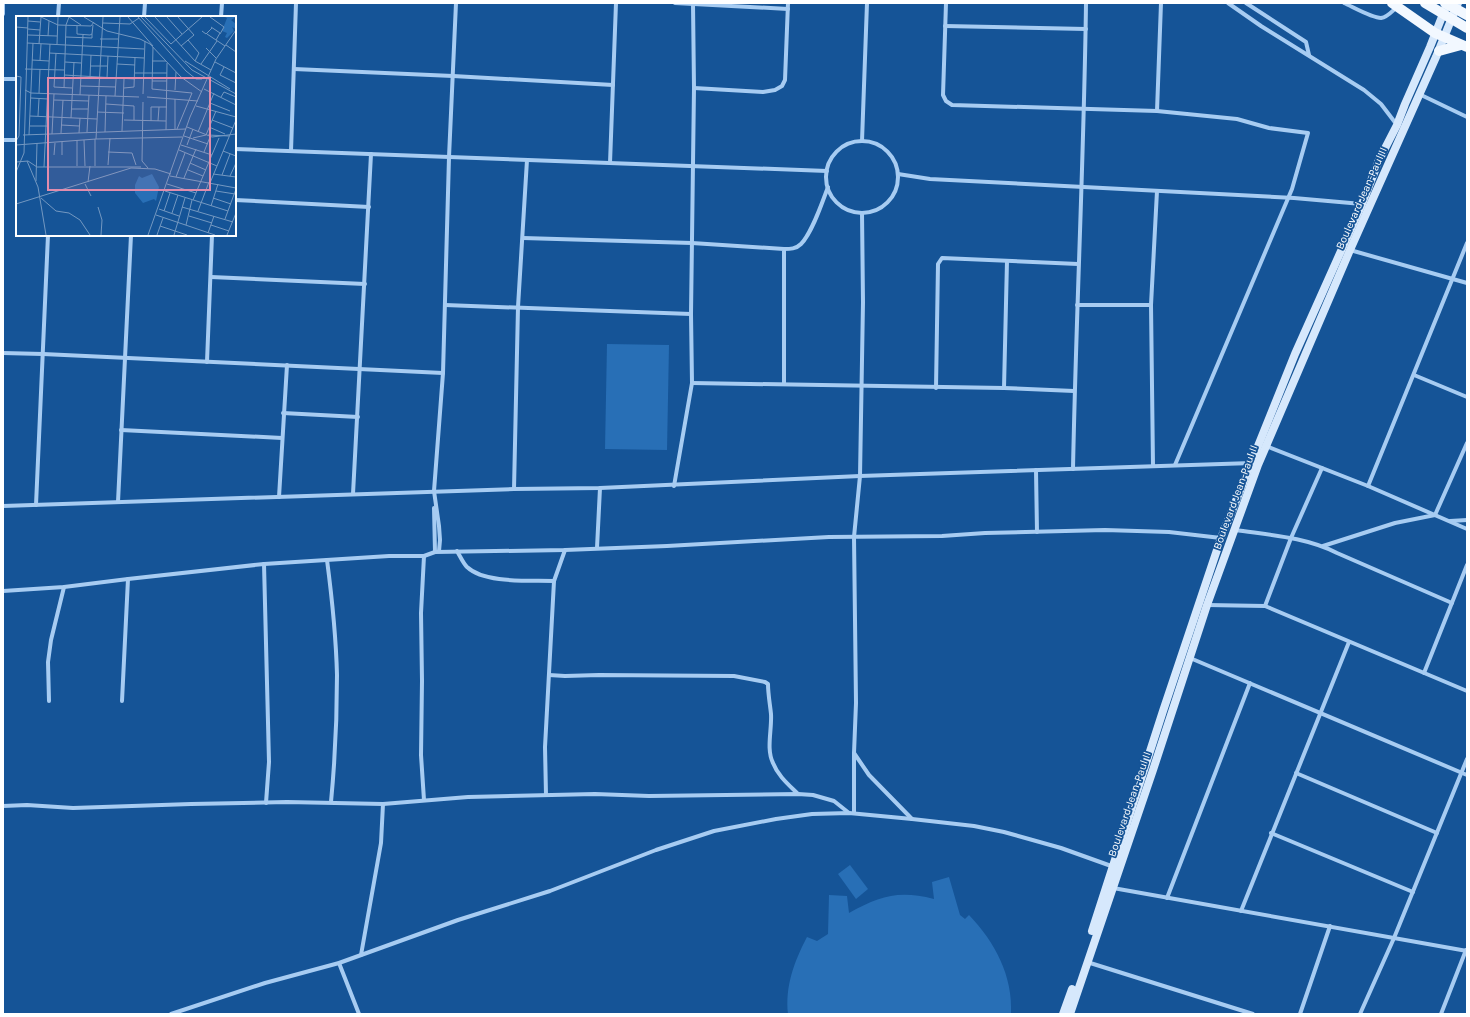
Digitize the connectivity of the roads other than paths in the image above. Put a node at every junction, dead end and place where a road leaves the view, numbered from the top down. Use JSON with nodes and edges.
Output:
{"nodes":[{"id":1,"x":3,"y":3,"type":"edge"},
{"id":2,"x":59,"y":3,"type":"edge"},
{"id":3,"x":145,"y":3,"type":"edge"},
{"id":4,"x":222,"y":3,"type":"edge"},
{"id":5,"x":296,"y":3,"type":"edge"},
{"id":6,"x":456,"y":3,"type":"edge"},
{"id":7,"x":616,"y":3,"type":"edge"},
{"id":8,"x":675,"y":3,"type":"edge"},
{"id":9,"x":788,"y":3,"type":"edge"},
{"id":10,"x":867,"y":3,"type":"edge"},
{"id":11,"x":946,"y":3,"type":"edge"},
{"id":12,"x":1086,"y":3,"type":"edge"},
{"id":13,"x":1161,"y":3,"type":"edge"},
{"id":14,"x":1228,"y":3,"type":"edge"},
{"id":15,"x":1246,"y":3,"type":"edge"},
{"id":16,"x":1344,"y":3,"type":"edge"},
{"id":17,"x":1425,"y":3,"type":"edge"},
{"id":18,"x":1447,"y":3,"type":"edge"},
{"id":19,"x":1458,"y":3,"type":"edge"},
{"id":20,"x":693,"y":4,"type":"junction"},
{"id":21,"x":1394,"y":5,"type":"edge"},
{"id":22,"x":788,"y":9,"type":"junction"},
{"id":23,"x":3,"y":14,"type":"edge"},
{"id":24,"x":1467,"y":15,"type":"edge"},
{"id":25,"x":58,"y":16,"type":"edge"},
{"id":26,"x":144,"y":16,"type":"edge"},
{"id":27,"x":221,"y":16,"type":"edge"},
{"id":28,"x":946,"y":26,"type":"junction"},
{"id":29,"x":1467,"y":28,"type":"edge"},
{"id":30,"x":1086,"y":29,"type":"junction"},
{"id":31,"x":1440,"y":35,"type":"junction"},
{"id":32,"x":1464,"y":46,"type":"edge"},
{"id":33,"x":1439,"y":50,"type":"junction"},
{"id":34,"x":1309,"y":55,"type":"junction"},
{"id":35,"x":294,"y":69,"type":"junction"},
{"id":36,"x":453,"y":76,"type":"junction"},
{"id":37,"x":3,"y":79,"type":"edge"},
{"id":38,"x":16,"y":79,"type":"edge"},
{"id":39,"x":613,"y":85,"type":"junction"},
{"id":40,"x":694,"y":88,"type":"junction"},
{"id":41,"x":1419,"y":94,"type":"junction"},
{"id":42,"x":1083,"y":109,"type":"junction"},
{"id":43,"x":1157,"y":111,"type":"junction"},
{"id":44,"x":1467,"y":117,"type":"edge"},
{"id":45,"x":1397,"y":125,"type":"junction"},
{"id":46,"x":3,"y":140,"type":"edge"},
{"id":47,"x":16,"y":140,"type":"edge"},
{"id":48,"x":862,"y":141,"type":"junction"},
{"id":49,"x":236,"y":149,"type":"edge"},
{"id":50,"x":291,"y":151,"type":"junction"},
{"id":51,"x":371,"y":154,"type":"junction"},
{"id":52,"x":449,"y":157,"type":"junction"},
{"id":53,"x":527,"y":160,"type":"junction"},
{"id":54,"x":610,"y":163,"type":"junction"},
{"id":55,"x":693,"y":166,"type":"junction"},
{"id":56,"x":827,"y":172,"type":"junction"},
{"id":57,"x":898,"y":174,"type":"junction"},
{"id":58,"x":1082,"y":186,"type":"junction"},
{"id":59,"x":828,"y":187,"type":"junction"},
{"id":60,"x":1157,"y":191,"type":"junction"},
{"id":61,"x":1288,"y":198,"type":"junction"},
{"id":62,"x":236,"y":200,"type":"edge"},
{"id":63,"x":1366,"y":205,"type":"junction"},
{"id":64,"x":369,"y":208,"type":"junction"},
{"id":65,"x":862,"y":213,"type":"junction"},
{"id":66,"x":48,"y":236,"type":"edge"},
{"id":67,"x":131,"y":236,"type":"edge"},
{"id":68,"x":212,"y":236,"type":"edge"},
{"id":69,"x":523,"y":238,"type":"junction"},
{"id":70,"x":692,"y":243,"type":"junction"},
{"id":71,"x":1467,"y":243,"type":"edge"},
{"id":72,"x":784,"y":249,"type":"junction"},
{"id":73,"x":1350,"y":250,"type":"junction"},
{"id":74,"x":1007,"y":261,"type":"junction"},
{"id":75,"x":1078,"y":264,"type":"junction"},
{"id":76,"x":211,"y":277,"type":"junction"},
{"id":77,"x":1453,"y":279,"type":"junction"},
{"id":78,"x":1467,"y":283,"type":"edge"},
{"id":79,"x":365,"y":284,"type":"junction"},
{"id":80,"x":445,"y":305,"type":"junction"},
{"id":81,"x":1077,"y":305,"type":"junction"},
{"id":82,"x":1151,"y":305,"type":"junction"},
{"id":83,"x":518,"y":307,"type":"junction"},
{"id":84,"x":691,"y":314,"type":"junction"},
{"id":85,"x":3,"y":353,"type":"edge"},
{"id":86,"x":43,"y":354,"type":"junction"},
{"id":87,"x":124,"y":358,"type":"junction"},
{"id":88,"x":207,"y":362,"type":"junction"},
{"id":89,"x":287,"y":365,"type":"junction"},
{"id":90,"x":360,"y":369,"type":"junction"},
{"id":91,"x":443,"y":373,"type":"junction"},
{"id":92,"x":1414,"y":375,"type":"junction"},
{"id":93,"x":692,"y":383,"type":"junction"},
{"id":94,"x":784,"y":384,"type":"junction"},
{"id":95,"x":862,"y":386,"type":"junction"},
{"id":96,"x":936,"y":388,"type":"junction"},
{"id":97,"x":1004,"y":388,"type":"junction"},
{"id":98,"x":1074,"y":391,"type":"junction"},
{"id":99,"x":1467,"y":397,"type":"edge"},
{"id":100,"x":283,"y":414,"type":"junction"},
{"id":101,"x":358,"y":417,"type":"junction"},
{"id":102,"x":121,"y":430,"type":"junction"},
{"id":103,"x":282,"y":438,"type":"junction"},
{"id":104,"x":1467,"y":443,"type":"edge"},
{"id":105,"x":1266,"y":446,"type":"junction"},
{"id":106,"x":1466,"y":449,"type":"edge"},
{"id":107,"x":1254,"y":464,"type":"junction"},
{"id":108,"x":1175,"y":465,"type":"junction"},
{"id":109,"x":1153,"y":466,"type":"junction"},
{"id":110,"x":1322,"y":468,"type":"junction"},
{"id":111,"x":1073,"y":469,"type":"junction"},
{"id":112,"x":1036,"y":470,"type":"junction"},
{"id":113,"x":860,"y":476,"type":"junction"},
{"id":114,"x":674,"y":486,"type":"junction"},
{"id":115,"x":1368,"y":486,"type":"junction"},
{"id":116,"x":600,"y":488,"type":"junction"},
{"id":117,"x":514,"y":489,"type":"junction"},
{"id":118,"x":434,"y":491,"type":"junction"},
{"id":119,"x":353,"y":494,"type":"junction"},
{"id":120,"x":279,"y":497,"type":"junction"},
{"id":121,"x":118,"y":502,"type":"junction"},
{"id":122,"x":36,"y":505,"type":"junction"},
{"id":123,"x":3,"y":506,"type":"edge"},
{"id":124,"x":1435,"y":515,"type":"junction"},
{"id":125,"x":1467,"y":520,"type":"edge"},
{"id":126,"x":1448,"y":521,"type":"junction"},
{"id":127,"x":1467,"y":529,"type":"edge"},
{"id":128,"x":1235,"y":530,"type":"junction"},
{"id":129,"x":1037,"y":532,"type":"junction"},
{"id":130,"x":854,"y":537,"type":"junction"},
{"id":131,"x":1221,"y":538,"type":"junction"},
{"id":132,"x":1291,"y":538,"type":"junction"},
{"id":133,"x":1323,"y":546,"type":"junction"},
{"id":134,"x":597,"y":548,"type":"junction"},
{"id":135,"x":565,"y":550,"type":"junction"},
{"id":136,"x":457,"y":551,"type":"junction"},
{"id":137,"x":437,"y":552,"type":"junction"},
{"id":138,"x":424,"y":556,"type":"junction"},
{"id":139,"x":327,"y":560,"type":"junction"},
{"id":140,"x":264,"y":564,"type":"junction"},
{"id":141,"x":1467,"y":565,"type":"edge"},
{"id":142,"x":128,"y":579,"type":"junction"},
{"id":143,"x":554,"y":581,"type":"junction"},
{"id":144,"x":64,"y":587,"type":"junction"},
{"id":145,"x":3,"y":591,"type":"edge"},
{"id":146,"x":1452,"y":603,"type":"junction"},
{"id":147,"x":1207,"y":605,"type":"junction"},
{"id":148,"x":1265,"y":606,"type":"junction"},
{"id":149,"x":1349,"y":642,"type":"junction"},
{"id":150,"x":1190,"y":658,"type":"junction"},
{"id":151,"x":1424,"y":673,"type":"junction"},
{"id":152,"x":549,"y":675,"type":"junction"},
{"id":153,"x":1250,"y":683,"type":"junction"},
{"id":154,"x":1467,"y":691,"type":"edge"},
{"id":155,"x":49,"y":701,"type":"dead end"},
{"id":156,"x":122,"y":701,"type":"dead end"},
{"id":157,"x":1320,"y":712,"type":"junction"},
{"id":158,"x":854,"y":753,"type":"junction"},
{"id":159,"x":1467,"y":759,"type":"edge"},
{"id":160,"x":1462,"y":772,"type":"junction"},
{"id":161,"x":1296,"y":773,"type":"junction"},
{"id":162,"x":1467,"y":774,"type":"edge"},
{"id":163,"x":798,"y":794,"type":"junction"},
{"id":164,"x":546,"y":795,"type":"junction"},
{"id":165,"x":424,"y":800,"type":"junction"},
{"id":166,"x":331,"y":802,"type":"junction"},
{"id":167,"x":266,"y":803,"type":"junction"},
{"id":168,"x":383,"y":804,"type":"junction"},
{"id":169,"x":3,"y":806,"type":"edge"},
{"id":170,"x":852,"y":813,"type":"junction"},
{"id":171,"x":912,"y":818,"type":"junction"},
{"id":172,"x":1271,"y":833,"type":"junction"},
{"id":173,"x":1437,"y":833,"type":"junction"},
{"id":174,"x":1116,"y":868,"type":"junction"},
{"id":175,"x":1113,"y":888,"type":"junction"},
{"id":176,"x":1413,"y":892,"type":"junction"},
{"id":177,"x":1167,"y":898,"type":"junction"},
{"id":178,"x":1241,"y":911,"type":"junction"},
{"id":179,"x":1330,"y":926,"type":"junction"},
{"id":180,"x":1394,"y":938,"type":"junction"},
{"id":181,"x":1466,"y":951,"type":"edge"},
{"id":182,"x":360,"y":955,"type":"junction"},
{"id":183,"x":1086,"y":962,"type":"junction"},
{"id":184,"x":338,"y":963,"type":"junction"},
{"id":185,"x":171,"y":1014,"type":"edge"},
{"id":186,"x":359,"y":1014,"type":"edge"},
{"id":187,"x":1063,"y":1014,"type":"edge"},
{"id":188,"x":1070,"y":1014,"type":"edge"},
{"id":189,"x":1253,"y":1014,"type":"edge"},
{"id":190,"x":1300,"y":1014,"type":"edge"},
{"id":191,"x":1360,"y":1014,"type":"edge"},
{"id":192,"x":1441,"y":1014,"type":"edge"}],
"edges":[{"from":1,"to":23,"type":"street"},
{"from":2,"to":25,"type":"street"},
{"from":3,"to":26,"type":"street"},
{"from":4,"to":27,"type":"street"},
{"from":5,"to":35,"type":"street"},
{"from":6,"to":36,"type":"street"},
{"from":7,"to":39,"type":"street"},
{"from":8,"to":20,"type":"street"},
{"from":9,"to":22,"type":"street"},
{"from":10,"to":48,"type":"street"},
{"from":11,"to":28,"type":"street"},
{"from":12,"to":30,"type":"street"},
{"from":13,"to":43,"type":"street"},
{"from":14,"to":34,"type":"street"},
{"from":15,"to":34,"type":"street"},
{"from":16,"to":21,"type":"street"},
{"from":17,"to":29,"type":"main road","bridge":true},
{"from":18,"to":24,"type":"main road","bridge":true},
{"from":18,"to":31,"type":"main road","name":"Boulevard Jean-Paul II"},
{"from":19,"to":31,"type":"main road","name":"Boulevard Jean-Paul II"},
{"from":20,"to":22,"type":"street"},
{"from":20,"to":40,"type":"street"},
{"from":21,"to":31,"type":"main road"},
{"from":22,"to":40,"type":"street"},
{"from":28,"to":30,"type":"street"},
{"from":28,"to":42,"type":"street"},
{"from":30,"to":42,"type":"street"},
{"from":31,"to":32,"type":"main road"},
{"from":31,"to":33,"type":"main road","name":"Boulevard Jean-Paul II"},
{"from":31,"to":45,"type":"main road","name":"Boulevard Jean-Paul II"},
{"from":32,"to":33,"type":"main road"},
{"from":33,"to":41,"type":"main road","name":"Boulevard Jean-Paul II"},
{"from":34,"to":45,"type":"street"},
{"from":35,"to":36,"type":"street"},
{"from":35,"to":50,"type":"street"},
{"from":36,"to":39,"type":"street"},
{"from":36,"to":52,"type":"street"},
{"from":37,"to":38,"type":"street"},
{"from":39,"to":54,"type":"street"},
{"from":40,"to":55,"type":"street"},
{"from":41,"to":44,"type":"street"},
{"from":41,"to":63,"type":"main road","name":"Boulevard Jean-Paul II"},
{"from":42,"to":43,"type":"street"},
{"from":42,"to":58,"type":"street"},
{"from":43,"to":61,"type":"street"},
{"from":45,"to":63,"type":"main road","name":"Boulevard Jean-Paul II"},
{"from":46,"to":47,"type":"street"},
{"from":48,"to":56,"type":"street"},
{"from":48,"to":57,"type":"street"},
{"from":49,"to":50,"type":"street"},
{"from":50,"to":51,"type":"street"},
{"from":51,"to":52,"type":"street"},
{"from":51,"to":64,"type":"street"},
{"from":52,"to":53,"type":"street"},
{"from":52,"to":80,"type":"street"},
{"from":53,"to":54,"type":"street"},
{"from":53,"to":69,"type":"street"},
{"from":54,"to":55,"type":"street"},
{"from":55,"to":56,"type":"street"},
{"from":55,"to":70,"type":"street"},
{"from":56,"to":59,"type":"street"},
{"from":57,"to":58,"type":"street"},
{"from":57,"to":65,"type":"street"},
{"from":58,"to":60,"type":"street"},
{"from":58,"to":75,"type":"street"},
{"from":59,"to":65,"type":"street"},
{"from":59,"to":72,"type":"street"},
{"from":60,"to":61,"type":"street"},
{"from":60,"to":82,"type":"street"},
{"from":61,"to":63,"type":"street"},
{"from":61,"to":108,"type":"street"},
{"from":62,"to":64,"type":"street"},
{"from":63,"to":73,"type":"main road","name":"Boulevard Jean-Paul II"},
{"from":63,"to":107,"type":"main road","name":"Boulevard Jean-Paul II"},
{"from":64,"to":79,"type":"street"},
{"from":65,"to":95,"type":"street"},
{"from":66,"to":86,"type":"street"},
{"from":67,"to":87,"type":"street"},
{"from":68,"to":76,"type":"street"},
{"from":69,"to":70,"type":"street"},
{"from":69,"to":83,"type":"street"},
{"from":70,"to":72,"type":"street"},
{"from":70,"to":84,"type":"street"},
{"from":71,"to":77,"type":"street"},
{"from":72,"to":94,"type":"street"},
{"from":73,"to":77,"type":"street"},
{"from":73,"to":105,"type":"main road","name":"Boulevard Jean-Paul II"},
{"from":74,"to":75,"type":"street"},
{"from":74,"to":96,"type":"street"},
{"from":74,"to":97,"type":"street"},
{"from":75,"to":81,"type":"street"},
{"from":76,"to":79,"type":"street"},
{"from":76,"to":88,"type":"street"},
{"from":77,"to":78,"type":"street"},
{"from":77,"to":92,"type":"street"},
{"from":79,"to":90,"type":"street"},
{"from":80,"to":83,"type":"street"},
{"from":80,"to":91,"type":"street"},
{"from":81,"to":82,"type":"street"},
{"from":81,"to":98,"type":"street"},
{"from":82,"to":109,"type":"street"},
{"from":83,"to":84,"type":"street"},
{"from":83,"to":117,"type":"street"},
{"from":84,"to":93,"type":"street"},
{"from":85,"to":86,"type":"street"},
{"from":86,"to":87,"type":"street"},
{"from":86,"to":122,"type":"street"},
{"from":87,"to":88,"type":"street"},
{"from":87,"to":102,"type":"street"},
{"from":88,"to":89,"type":"street"},
{"from":89,"to":90,"type":"street"},
{"from":89,"to":100,"type":"street"},
{"from":90,"to":91,"type":"street"},
{"from":90,"to":101,"type":"street"},
{"from":91,"to":118,"type":"street"},
{"from":92,"to":99,"type":"street"},
{"from":92,"to":115,"type":"street"},
{"from":93,"to":94,"type":"street"},
{"from":93,"to":114,"type":"street"},
{"from":94,"to":95,"type":"street"},
{"from":95,"to":96,"type":"street"},
{"from":95,"to":113,"type":"street"},
{"from":96,"to":97,"type":"street"},
{"from":97,"to":98,"type":"street"},
{"from":98,"to":111,"type":"street"},
{"from":100,"to":101,"type":"street"},
{"from":100,"to":103,"type":"street"},
{"from":101,"to":119,"type":"street"},
{"from":102,"to":103,"type":"street"},
{"from":102,"to":121,"type":"street"},
{"from":103,"to":120,"type":"street"},
{"from":104,"to":106,"type":"street"},
{"from":105,"to":107,"type":"main road","name":"Boulevard Jean-Paul II"},
{"from":105,"to":110,"type":"street"},
{"from":106,"to":124,"type":"street"},
{"from":107,"to":108,"type":"street"},
{"from":107,"to":128,"type":"main road","name":"Boulevard Jean-Paul II"},
{"from":107,"to":131,"type":"main road","name":"Boulevard Jean-Paul II"},
{"from":108,"to":109,"type":"street"},
{"from":109,"to":111,"type":"street"},
{"from":110,"to":115,"type":"street"},
{"from":110,"to":132,"type":"street"},
{"from":111,"to":112,"type":"street"},
{"from":112,"to":113,"type":"street"},
{"from":112,"to":129,"type":"street"},
{"from":113,"to":114,"type":"street"},
{"from":113,"to":130,"type":"street"},
{"from":114,"to":116,"type":"street"},
{"from":115,"to":124,"type":"street"},
{"from":116,"to":117,"type":"street"},
{"from":116,"to":134,"type":"street"},
{"from":117,"to":118,"type":"street"},
{"from":118,"to":119,"type":"street"},
{"from":118,"to":137,"type":"street"},
{"from":119,"to":120,"type":"street"},
{"from":120,"to":121,"type":"street"},
{"from":121,"to":122,"type":"street"},
{"from":122,"to":123,"type":"street"},
{"from":124,"to":126,"type":"street"},
{"from":124,"to":133,"type":"street"},
{"from":125,"to":126,"type":"street"},
{"from":126,"to":127,"type":"street"},
{"from":128,"to":132,"type":"street"},
{"from":128,"to":147,"type":"main road","name":"Boulevard Jean-Paul II"},
{"from":129,"to":130,"type":"street"},
{"from":129,"to":131,"type":"street"},
{"from":130,"to":134,"type":"street"},
{"from":130,"to":158,"type":"street"},
{"from":131,"to":174,"type":"main road","name":"Boulevard Jean-Paul II"},
{"from":132,"to":133,"type":"street"},
{"from":132,"to":148,"type":"street"},
{"from":133,"to":146,"type":"street"},
{"from":134,"to":135,"type":"street"},
{"from":135,"to":136,"type":"street"},
{"from":135,"to":143,"type":"street"},
{"from":136,"to":137,"type":"street"},
{"from":136,"to":143,"type":"street"},
{"from":137,"to":138,"type":"street"},
{"from":138,"to":139,"type":"street"},
{"from":138,"to":165,"type":"street"},
{"from":139,"to":140,"type":"street"},
{"from":139,"to":166,"type":"street"},
{"from":140,"to":142,"type":"street"},
{"from":140,"to":167,"type":"street"},
{"from":141,"to":146,"type":"street"},
{"from":142,"to":144,"type":"street"},
{"from":142,"to":156,"type":"street"},
{"from":143,"to":152,"type":"street"},
{"from":144,"to":145,"type":"street"},
{"from":144,"to":155,"type":"street"},
{"from":146,"to":151,"type":"street"},
{"from":147,"to":148,"type":"street"},
{"from":147,"to":150,"type":"main road","name":"Boulevard Jean-Paul II"},
{"from":148,"to":149,"type":"street"},
{"from":149,"to":151,"type":"street"},
{"from":149,"to":157,"type":"street"},
{"from":150,"to":153,"type":"street"},
{"from":150,"to":174,"type":"main road","name":"Boulevard Jean-Paul II"},
{"from":151,"to":154,"type":"street"},
{"from":152,"to":163,"type":"street"},
{"from":152,"to":164,"type":"street"},
{"from":153,"to":157,"type":"street"},
{"from":153,"to":177,"type":"street"},
{"from":157,"to":160,"type":"street"},
{"from":157,"to":161,"type":"street"},
{"from":158,"to":170,"type":"street"},
{"from":158,"to":171,"type":"street"},
{"from":159,"to":160,"type":"street"},
{"from":160,"to":162,"type":"street"},
{"from":160,"to":173,"type":"street"},
{"from":161,"to":172,"type":"street"},
{"from":161,"to":173,"type":"street"},
{"from":163,"to":164,"type":"street"},
{"from":163,"to":170,"type":"street"},
{"from":164,"to":165,"type":"street"},
{"from":165,"to":168,"type":"street"},
{"from":166,"to":167,"type":"street"},
{"from":166,"to":168,"type":"street"},
{"from":167,"to":169,"type":"street"},
{"from":168,"to":182,"type":"street"},
{"from":170,"to":171,"type":"street"},
{"from":170,"to":182,"type":"street"},
{"from":171,"to":174,"type":"street"},
{"from":172,"to":176,"type":"street"},
{"from":172,"to":178,"type":"street"},
{"from":173,"to":176,"type":"street"},
{"from":174,"to":175,"type":"main road","name":"Boulevard Jean-Paul II"},
{"from":174,"to":187,"type":"main road","name":"Boulevard Jean-Paul II"},
{"from":175,"to":177,"type":"street"},
{"from":175,"to":183,"type":"main road","name":"Boulevard Jean-Paul II"},
{"from":176,"to":180,"type":"street"},
{"from":177,"to":178,"type":"street"},
{"from":178,"to":179,"type":"street"},
{"from":179,"to":180,"type":"street"},
{"from":179,"to":190,"type":"street"},
{"from":180,"to":181,"type":"street"},
{"from":180,"to":191,"type":"street"},
{"from":181,"to":192,"type":"street"},
{"from":182,"to":184,"type":"street"},
{"from":183,"to":188,"type":"main road","name":"Boulevard Jean-Paul II"},
{"from":183,"to":189,"type":"street"},
{"from":184,"to":185,"type":"street"},
{"from":184,"to":186,"type":"street"}]}
